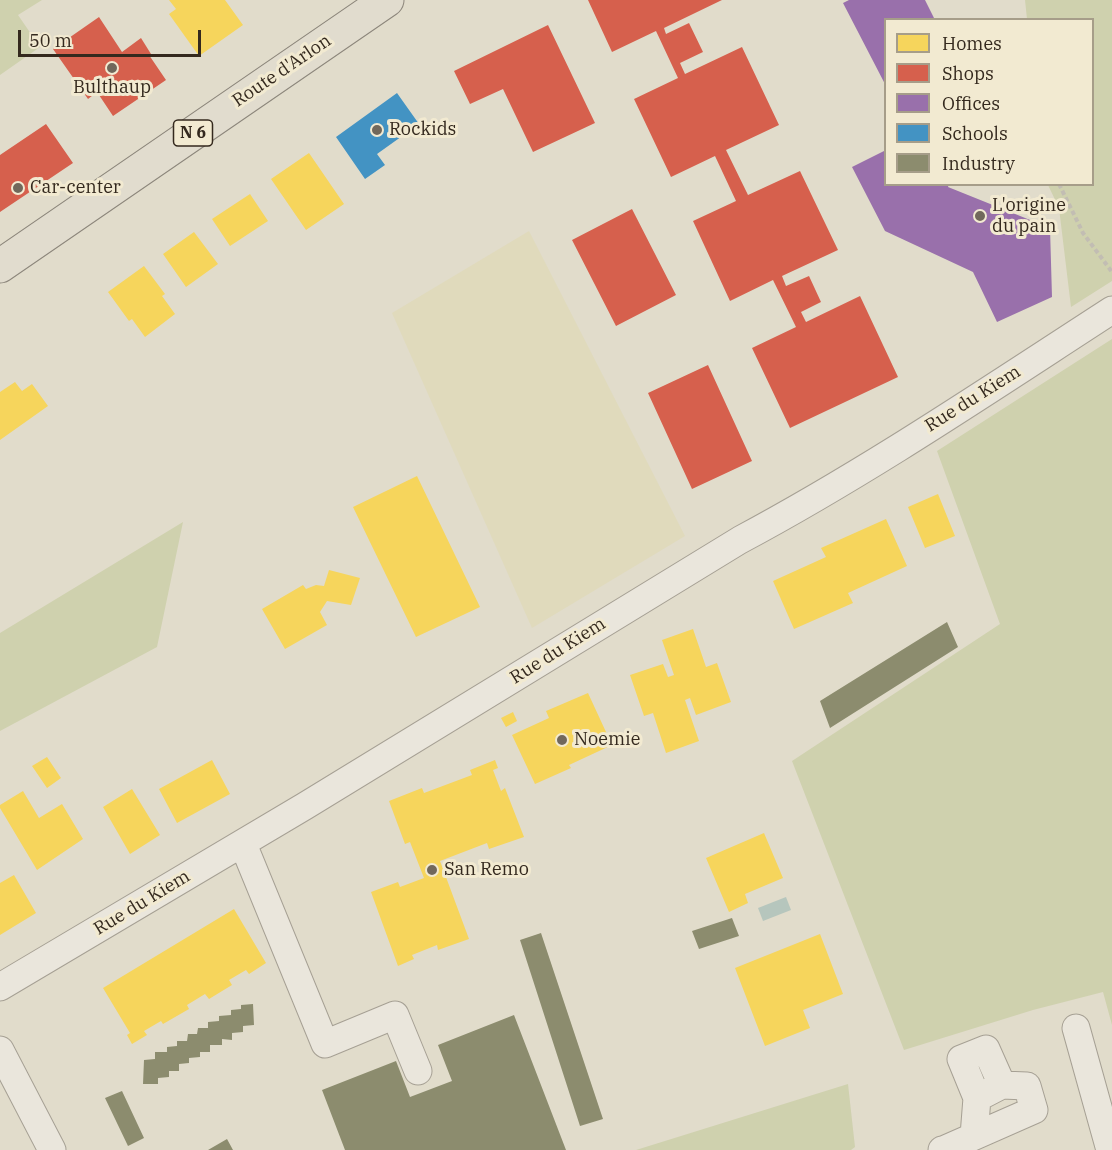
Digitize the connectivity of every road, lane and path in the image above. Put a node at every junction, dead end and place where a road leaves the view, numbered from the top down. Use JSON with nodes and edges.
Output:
{"nodes":[{"id":1,"x":387,"y":0,"type":"edge"},
{"id":2,"x":1060,"y":186,"type":"edge"},
{"id":3,"x":0,"y":266,"type":"edge"},
{"id":4,"x":1112,"y":272,"type":"edge"},
{"id":5,"x":1112,"y":310,"type":"edge"},
{"id":6,"x":243,"y":844,"type":"junction"},
{"id":7,"x":0,"y":987,"type":"edge"},
{"id":8,"x":1076,"y":1028,"type":"dead end"},
{"id":9,"x":0,"y":1050,"type":"edge"},
{"id":10,"x":418,"y":1071,"type":"dead end"},
{"id":11,"x":1002,"y":1085,"type":"junction"},
{"id":12,"x":977,"y":1098,"type":"junction"},
{"id":13,"x":974,"y":1136,"type":"junction"},
{"id":14,"x":52,"y":1150,"type":"edge"},
{"id":15,"x":942,"y":1150,"type":"edge"},
{"id":16,"x":1110,"y":1150,"type":"edge"}],
"edges":[{"from":1,"to":3,"type":"main road","name":"Route d'Arlon","number":"N 6"},
{"from":2,"to":4,"type":"path"},
{"from":5,"to":6,"type":"street","name":"Rue du Kiem"},
{"from":6,"to":7,"type":"street","name":"Rue du Kiem"},
{"from":6,"to":10,"type":"street"},
{"from":8,"to":16,"type":"street"},
{"from":9,"to":14,"type":"street"},
{"from":11,"to":12,"type":"street"},
{"from":11,"to":12,"type":"street"},
{"from":11,"to":13,"type":"street"},
{"from":12,"to":13,"type":"street"},
{"from":13,"to":15,"type":"street"}]}
